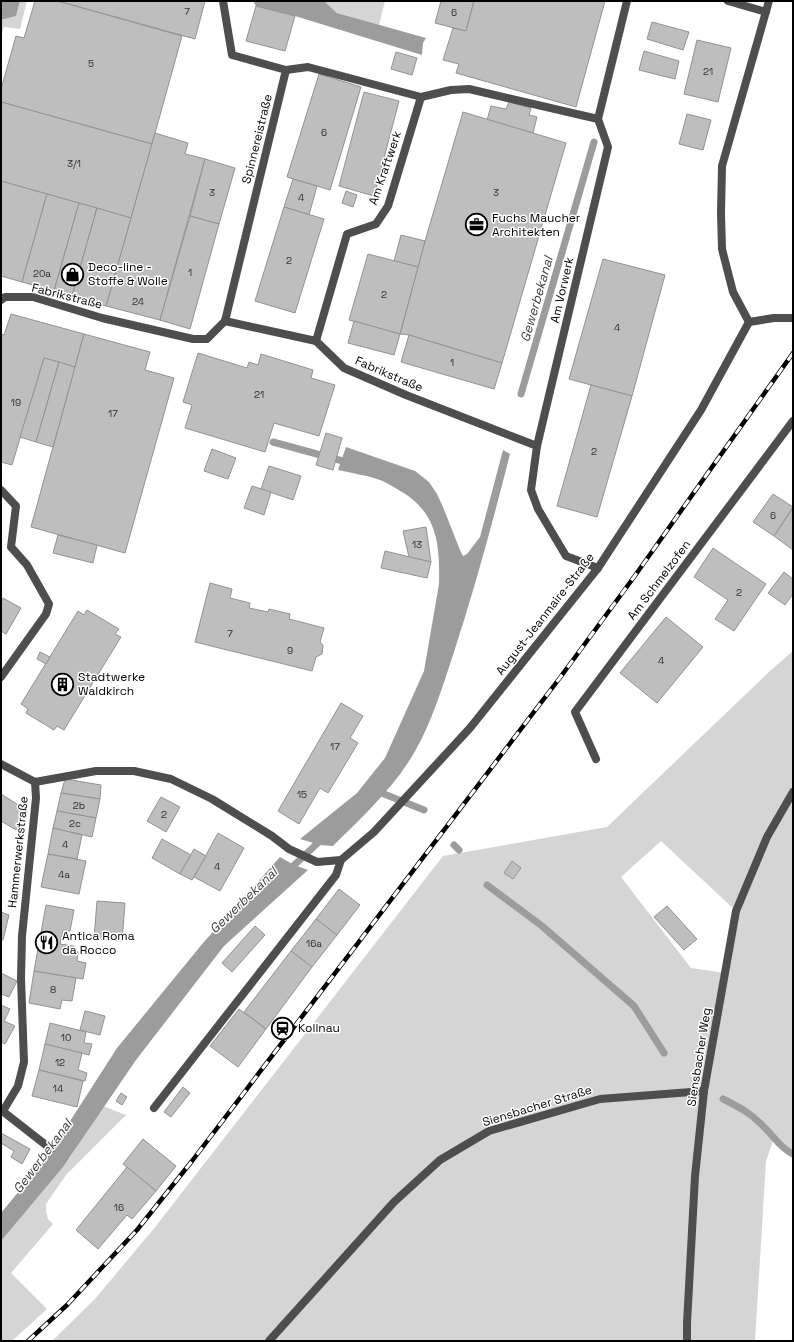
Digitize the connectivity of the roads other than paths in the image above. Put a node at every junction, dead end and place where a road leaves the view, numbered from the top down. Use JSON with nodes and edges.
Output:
{"nodes":[{"id":1,"x":223,"y":1,"type":"edge"},
{"id":2,"x":627,"y":1,"type":"edge"},
{"id":3,"x":728,"y":1,"type":"edge"},
{"id":4,"x":769,"y":1,"type":"edge"},
{"id":5,"x":766,"y":12,"type":"junction"},
{"id":6,"x":286,"y":70,"type":"junction"},
{"id":7,"x":421,"y":97,"type":"junction"},
{"id":8,"x":598,"y":119,"type":"junction"},
{"id":9,"x":1,"y":300,"type":"edge"},
{"id":10,"x":793,"y":318,"type":"edge"},
{"id":11,"x":225,"y":321,"type":"junction"},
{"id":12,"x":748,"y":322,"type":"junction"},
{"id":13,"x":316,"y":341,"type":"junction"},
{"id":14,"x":793,"y":420,"type":"edge"},
{"id":15,"x":537,"y":446,"type":"junction"},
{"id":16,"x":1,"y":490,"type":"edge"},
{"id":17,"x":598,"y":568,"type":"junction"},
{"id":18,"x":1,"y":677,"type":"edge"},
{"id":19,"x":596,"y":759,"type":"dead end"},
{"id":20,"x":1,"y":764,"type":"edge"},
{"id":21,"x":35,"y":782,"type":"junction"},
{"id":22,"x":793,"y":792,"type":"edge"},
{"id":23,"x":341,"y":860,"type":"junction"},
{"id":24,"x":704,"y":1091,"type":"junction"},
{"id":25,"x":154,"y":1108,"type":"dead end"},
{"id":26,"x":2,"y":1111,"type":"edge"},
{"id":27,"x":51,"y":1150,"type":"dead end"},
{"id":28,"x":269,"y":1341,"type":"edge"},
{"id":29,"x":687,"y":1341,"type":"edge"}],
"edges":[{"from":1,"to":6,"type":"street"},
{"from":2,"to":8,"type":"street"},
{"from":3,"to":5,"type":"street"},
{"from":4,"to":5,"type":"street"},
{"from":5,"to":12,"type":"street"},
{"from":6,"to":7,"type":"street"},
{"from":6,"to":11,"type":"street","name":"Spinnereistraße"},
{"from":7,"to":8,"type":"street"},
{"from":7,"to":13,"type":"street","name":"Am Kraftwerk"},
{"from":8,"to":15,"type":"street","name":"Am Vorwerk"},
{"from":9,"to":11,"type":"street","name":"Fabrikstraße"},
{"from":10,"to":12,"type":"street"},
{"from":11,"to":13,"type":"street"},
{"from":12,"to":17,"type":"street","name":"August-Jeanmaire-Straße"},
{"from":13,"to":15,"type":"street","name":"Fabrikstraße"},
{"from":14,"to":19,"type":"street","name":"Am Schmelzofen"},
{"from":15,"to":17,"type":"street"},
{"from":16,"to":18,"type":"street"},
{"from":17,"to":23,"type":"street","name":"August-Jeanmaire-Straße"},
{"from":20,"to":21,"type":"street"},
{"from":21,"to":23,"type":"street"},
{"from":21,"to":26,"type":"street","name":"Hammerwerkstraße"},
{"from":22,"to":24,"type":"street","name":"Siensbacher Weg"},
{"from":23,"to":25,"type":"street"},
{"from":24,"to":28,"type":"street","name":"Siensbacher Straße"},
{"from":24,"to":29,"type":"street","name":"Siensbacher Weg"},
{"from":26,"to":27,"type":"street","name":"Hammerwerkstraße"}]}
